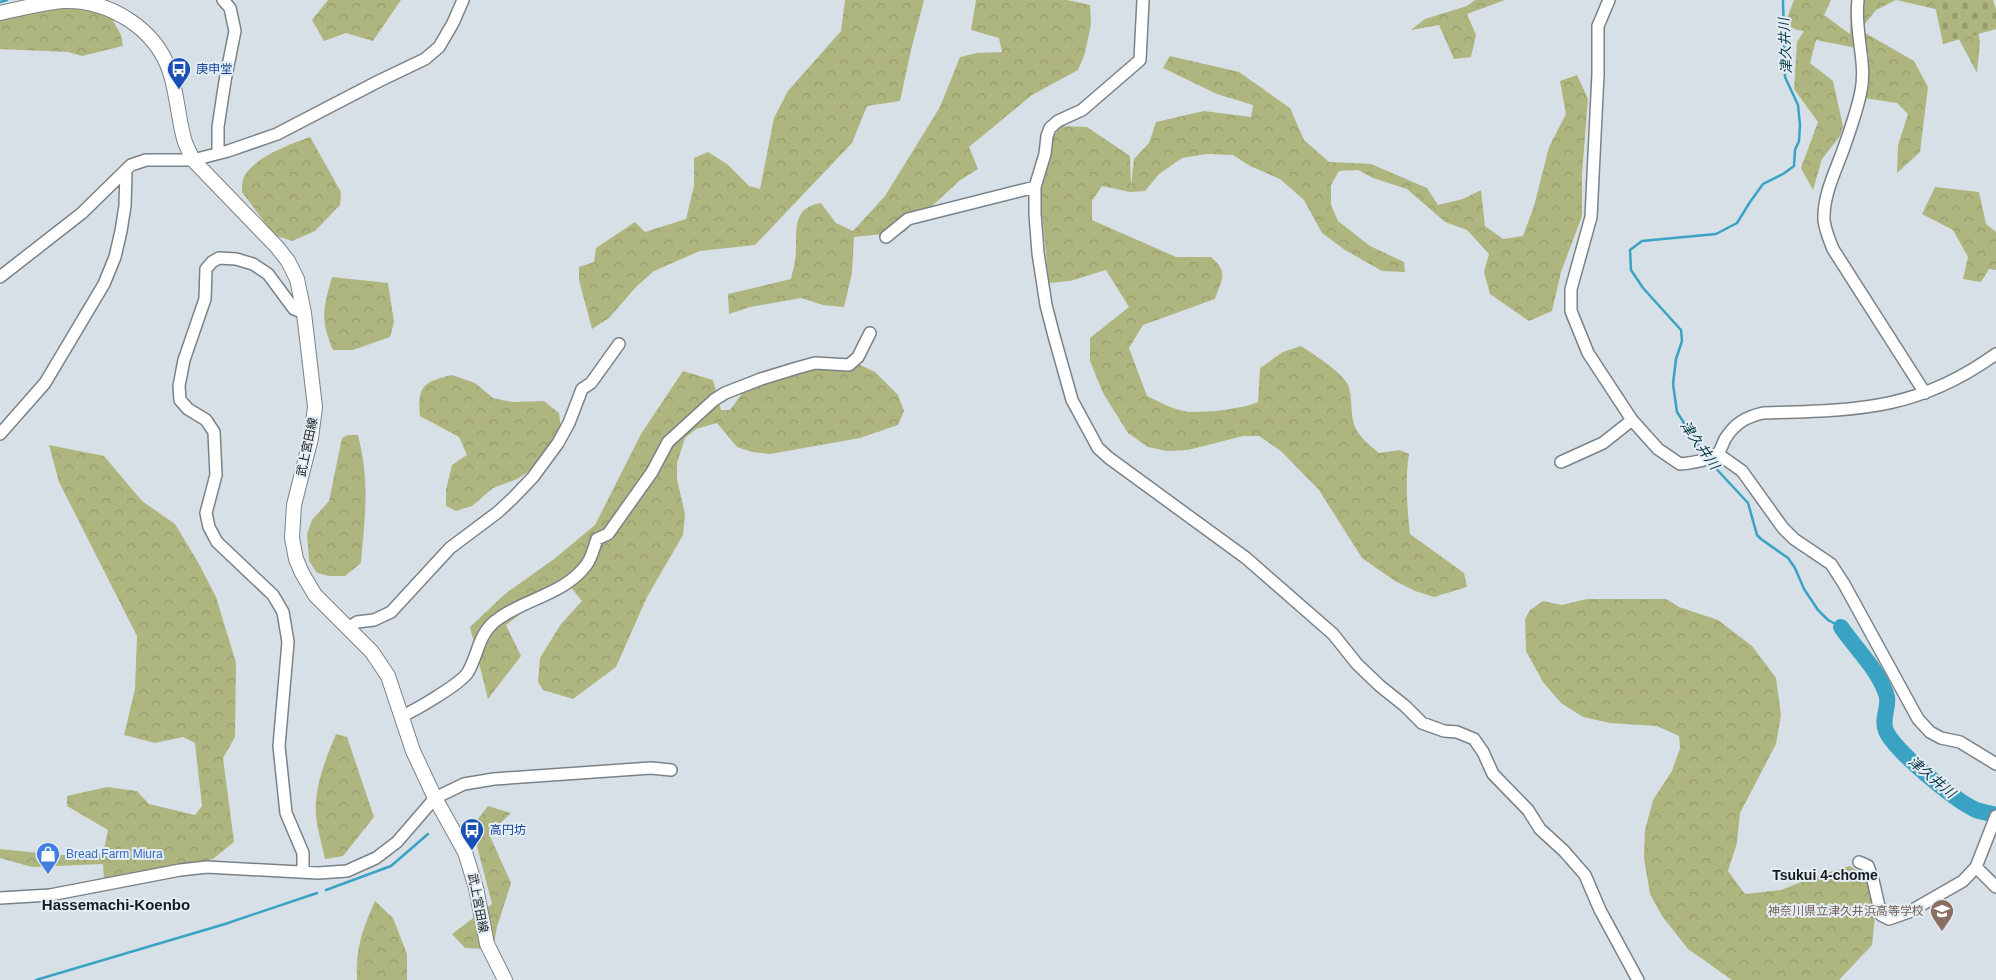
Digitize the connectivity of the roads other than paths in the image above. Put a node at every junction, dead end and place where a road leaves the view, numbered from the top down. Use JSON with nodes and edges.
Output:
{"nodes":[{"id":1,"x":464,"y":0,"type":"edge"},
{"id":2,"x":1142,"y":0,"type":"edge"},
{"id":3,"x":1609,"y":0,"type":"edge"},
{"id":4,"x":1858,"y":0,"type":"edge"},
{"id":5,"x":226,"y":1,"type":"edge"},
{"id":6,"x":98,"y":2,"type":"edge"},
{"id":7,"x":0,"y":13,"type":"edge"},
{"id":8,"x":218,"y":153,"type":"junction"},
{"id":9,"x":193,"y":160,"type":"junction"},
{"id":10,"x":126,"y":170,"type":"junction"},
{"id":11,"x":1035,"y":187,"type":"junction"},
{"id":12,"x":886,"y":237,"type":"dead end"},
{"id":13,"x":0,"y":277,"type":"edge"},
{"id":14,"x":304,"y":312,"type":"junction"},
{"id":15,"x":870,"y":333,"type":"dead end"},
{"id":16,"x":619,"y":344,"type":"dead end"},
{"id":17,"x":1996,"y":354,"type":"edge"},
{"id":18,"x":1925,"y":393,"type":"junction"},
{"id":19,"x":1632,"y":420,"type":"junction"},
{"id":20,"x":0,"y":434,"type":"edge"},
{"id":21,"x":1718,"y":454,"type":"junction"},
{"id":22,"x":1561,"y":462,"type":"dead end"},
{"id":23,"x":348,"y":628,"type":"junction"},
{"id":24,"x":402,"y":716,"type":"junction"},
{"id":25,"x":1996,"y":764,"type":"edge"},
{"id":26,"x":671,"y":770,"type":"dead end"},
{"id":27,"x":435,"y":798,"type":"junction"},
{"id":28,"x":1996,"y":816,"type":"edge"},
{"id":29,"x":1859,"y":862,"type":"dead end"},
{"id":30,"x":1976,"y":867,"type":"junction"},
{"id":31,"x":303,"y":872,"type":"junction"},
{"id":32,"x":1996,"y":887,"type":"edge"},
{"id":33,"x":0,"y":898,"type":"edge"},
{"id":34,"x":505,"y":980,"type":"edge"},
{"id":35,"x":1638,"y":980,"type":"edge"}],
"edges":[{"from":1,"to":8,"type":"street"},
{"from":2,"to":11,"type":"street"},
{"from":3,"to":19,"type":"street"},
{"from":4,"to":18,"type":"street"},
{"from":5,"to":8,"type":"street"},
{"from":6,"to":7,"type":"main road","name":"武上宮田線"},
{"from":6,"to":9,"type":"main road","name":"武上宮田線"},
{"from":8,"to":9,"type":"street"},
{"from":9,"to":10,"type":"street"},
{"from":9,"to":14,"type":"main road","name":"武上宮田線"},
{"from":10,"to":13,"type":"street"},
{"from":10,"to":20,"type":"street"},
{"from":11,"to":12,"type":"street"},
{"from":11,"to":35,"type":"street"},
{"from":14,"to":23,"type":"main road","name":"武上宮田線"},
{"from":14,"to":31,"type":"street"},
{"from":15,"to":24,"type":"street"},
{"from":16,"to":23,"type":"street"},
{"from":17,"to":18,"type":"street"},
{"from":18,"to":21,"type":"street"},
{"from":19,"to":21,"type":"street"},
{"from":19,"to":22,"type":"street"},
{"from":21,"to":25,"type":"street"},
{"from":23,"to":24,"type":"main road","name":"武上宮田線"},
{"from":24,"to":27,"type":"main road","name":"武上宮田線"},
{"from":26,"to":27,"type":"street"},
{"from":27,"to":31,"type":"street"},
{"from":27,"to":34,"type":"main road","name":"武上宮田線"},
{"from":28,"to":30,"type":"street"},
{"from":29,"to":30,"type":"street"},
{"from":30,"to":32,"type":"street"},
{"from":31,"to":33,"type":"street"}]}
